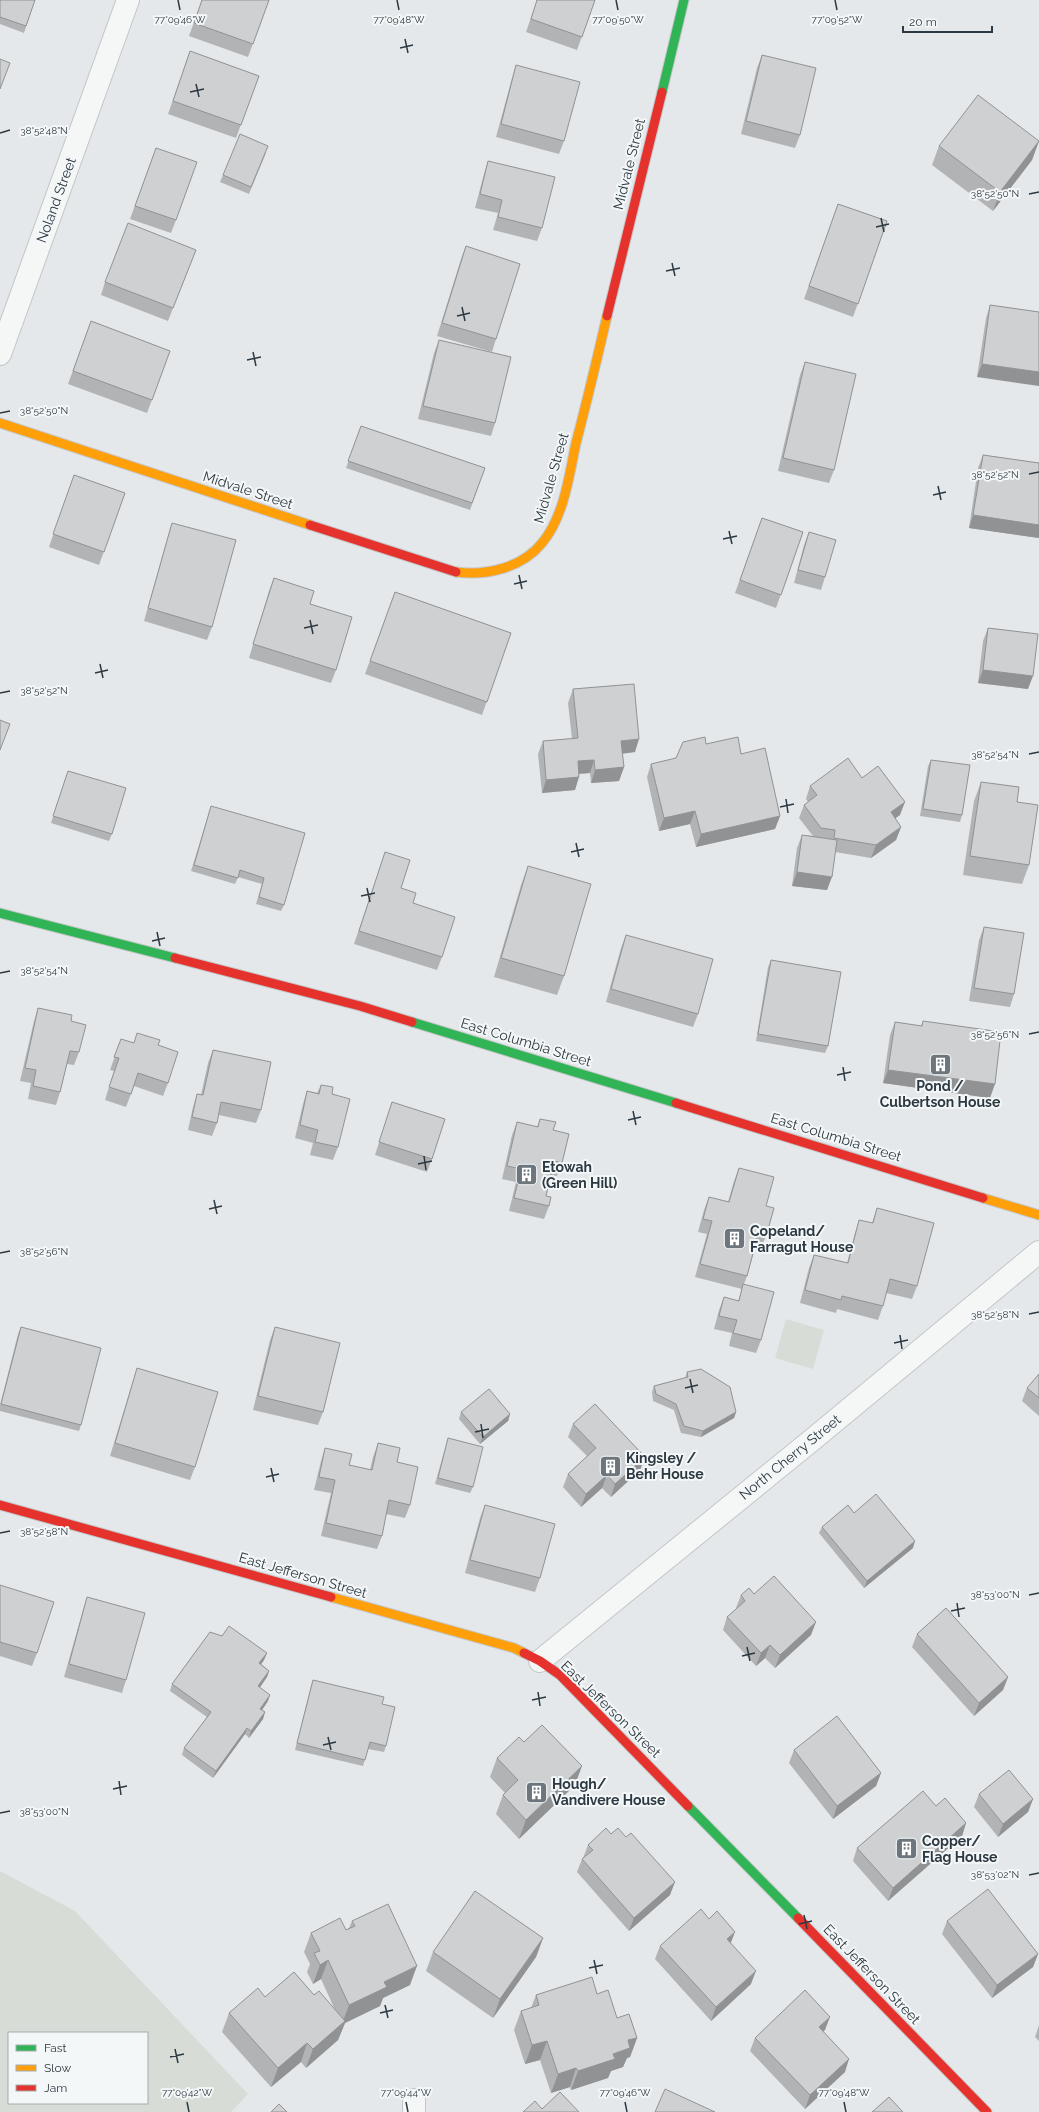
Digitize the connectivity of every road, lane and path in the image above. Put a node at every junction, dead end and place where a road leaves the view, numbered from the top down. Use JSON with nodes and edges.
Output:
{"nodes":[{"id":1,"x":128,"y":0,"type":"edge"},
{"id":2,"x":684,"y":0,"type":"edge"},
{"id":3,"x":0,"y":354,"type":"edge"},
{"id":4,"x":0,"y":423,"type":"edge"},
{"id":5,"x":0,"y":913,"type":"edge"},
{"id":6,"x":1039,"y":1215,"type":"edge"},
{"id":7,"x":1039,"y":1252,"type":"edge"},
{"id":8,"x":0,"y":1505,"type":"edge"},
{"id":9,"x":540,"y":1661,"type":"junction"},
{"id":10,"x":987,"y":2112,"type":"edge"}],
"edges":[{"from":1,"to":3,"type":"street","name":"Noland Street"},
{"from":2,"to":4,"type":"street","name":"Midvale Street"},
{"from":5,"to":6,"type":"street","name":"East Columbia Street"},
{"from":7,"to":9,"type":"street","name":"North Cherry Street"},
{"from":8,"to":9,"type":"street","name":"East Jefferson Street"},
{"from":9,"to":10,"type":"street","name":"East Jefferson Street"}]}
